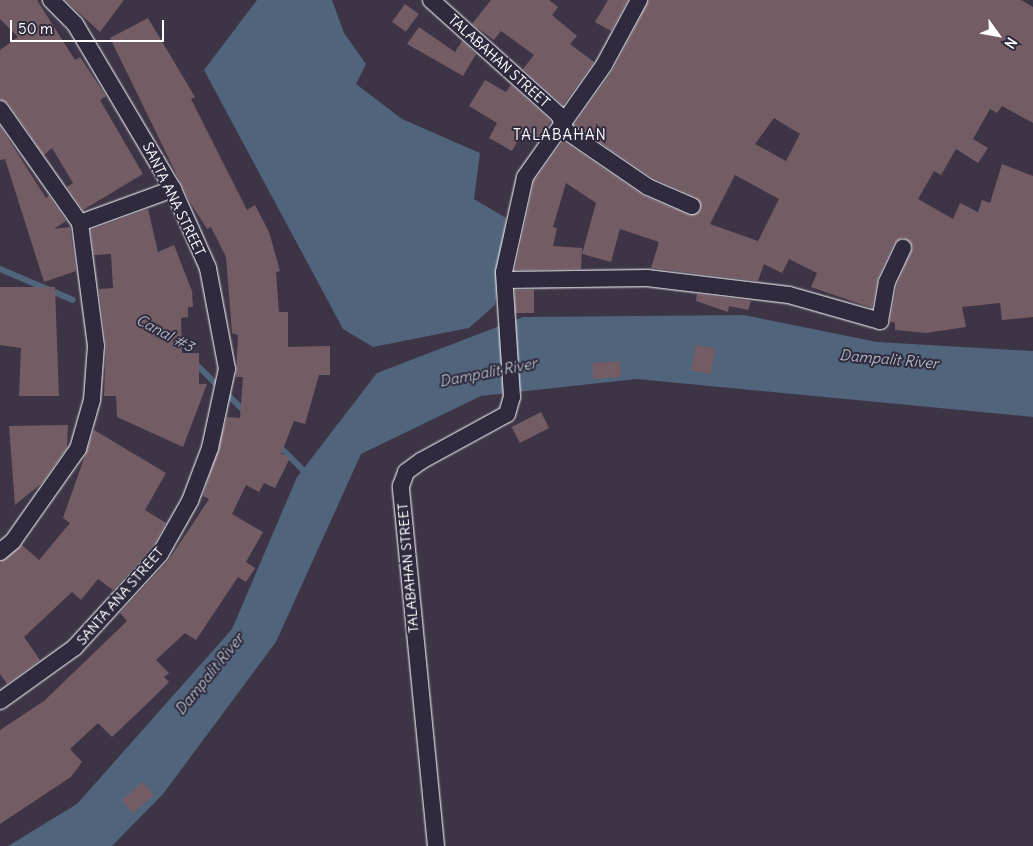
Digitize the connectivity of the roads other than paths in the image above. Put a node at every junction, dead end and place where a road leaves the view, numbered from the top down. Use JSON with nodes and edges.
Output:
{"nodes":[{"id":1,"x":51,"y":0,"type":"edge"},
{"id":2,"x":431,"y":0,"type":"edge"},
{"id":3,"x":639,"y":0,"type":"edge"},
{"id":4,"x":0,"y":109,"type":"edge"},
{"id":5,"x":562,"y":124,"type":"junction"},
{"id":6,"x":173,"y":189,"type":"junction"},
{"id":7,"x":692,"y":206,"type":"dead end"},
{"id":8,"x":80,"y":223,"type":"junction"},
{"id":9,"x":903,"y":247,"type":"dead end"},
{"id":10,"x":504,"y":280,"type":"junction"},
{"id":11,"x":0,"y":552,"type":"edge"},
{"id":12,"x":0,"y":700,"type":"edge"},
{"id":13,"x":436,"y":846,"type":"edge"}],
"edges":[{"from":1,"to":6,"type":"street","name":"SANTA ANA STREET"},
{"from":2,"to":5,"type":"street","name":"TALABAHAN STREET"},
{"from":3,"to":5,"type":"street","name":"TALABAHAN STREET"},
{"from":4,"to":8,"type":"street"},
{"from":5,"to":7,"type":"street"},
{"from":5,"to":10,"type":"street","name":"TALABAHAN STREET"},
{"from":6,"to":8,"type":"street"},
{"from":6,"to":12,"type":"street","name":"SANTA ANA STREET"},
{"from":8,"to":11,"type":"street"},
{"from":9,"to":10,"type":"street"},
{"from":10,"to":13,"type":"street","name":"TALABAHAN STREET"}]}
